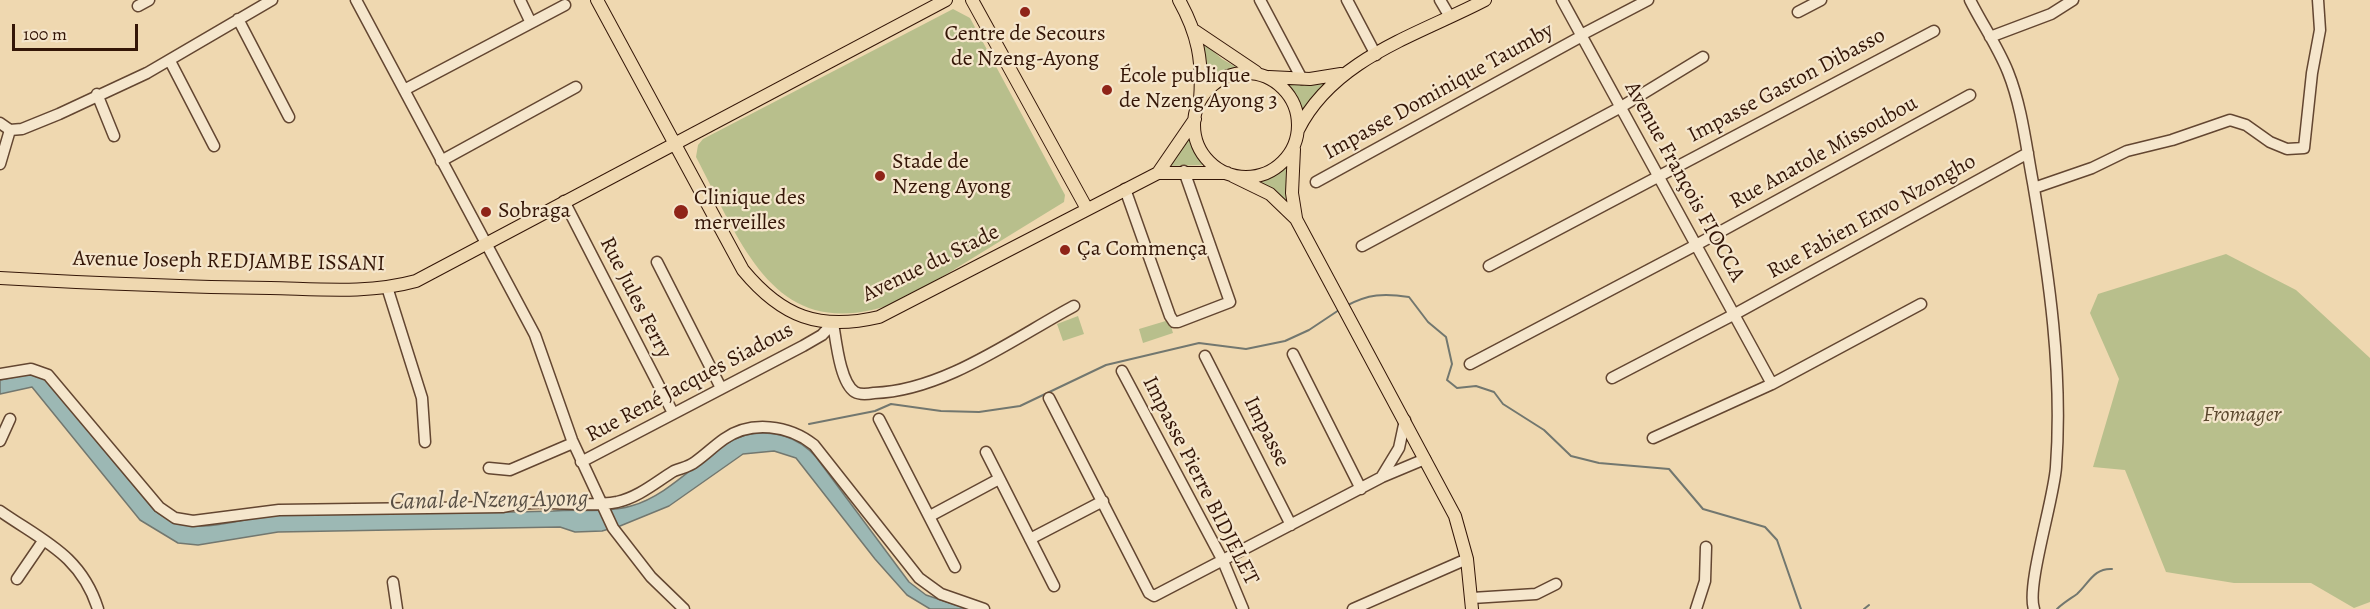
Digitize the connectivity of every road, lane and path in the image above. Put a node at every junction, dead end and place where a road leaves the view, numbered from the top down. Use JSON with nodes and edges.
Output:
{"nodes":[{"id":1,"x":149,"y":0,"type":"edge"},
{"id":2,"x":272,"y":0,"type":"edge"},
{"id":3,"x":356,"y":0,"type":"edge"},
{"id":4,"x":519,"y":0,"type":"edge"},
{"id":5,"x":597,"y":0,"type":"edge"},
{"id":6,"x":946,"y":0,"type":"edge"},
{"id":7,"x":972,"y":0,"type":"edge"},
{"id":8,"x":1179,"y":0,"type":"edge"},
{"id":9,"x":1260,"y":0,"type":"edge"},
{"id":10,"x":1347,"y":0,"type":"edge"},
{"id":11,"x":1440,"y":0,"type":"edge"},
{"id":12,"x":1485,"y":0,"type":"edge"},
{"id":13,"x":1562,"y":0,"type":"edge"},
{"id":14,"x":1648,"y":0,"type":"edge"},
{"id":15,"x":1821,"y":0,"type":"edge"},
{"id":16,"x":1970,"y":0,"type":"edge"},
{"id":17,"x":2073,"y":0,"type":"edge"},
{"id":18,"x":2318,"y":0,"type":"edge"},
{"id":19,"x":565,"y":5,"type":"dead end"},
{"id":20,"x":138,"y":6,"type":"dead end"},
{"id":21,"x":1798,"y":12,"type":"dead end"},
{"id":22,"x":1450,"y":17,"type":"junction"},
{"id":23,"x":238,"y":19,"type":"junction"},
{"id":24,"x":531,"y":23,"type":"junction"},
{"id":25,"x":1195,"y":31,"type":"junction"},
{"id":26,"x":1934,"y":32,"type":"dead end"},
{"id":27,"x":1582,"y":36,"type":"junction"},
{"id":28,"x":1990,"y":37,"type":"junction"},
{"id":29,"x":1376,"y":55,"type":"junction"},
{"id":30,"x":1703,"y":57,"type":"dead end"},
{"id":31,"x":170,"y":60,"type":"junction"},
{"id":32,"x":1342,"y":74,"type":"junction"},
{"id":33,"x":1262,"y":75,"type":"junction"},
{"id":34,"x":1302,"y":79,"type":"junction"},
{"id":35,"x":576,"y":87,"type":"dead end"},
{"id":36,"x":404,"y":90,"type":"junction"},
{"id":37,"x":98,"y":94,"type":"junction"},
{"id":38,"x":1970,"y":95,"type":"dead end"},
{"id":39,"x":1200,"y":100,"type":"junction"},
{"id":40,"x":1621,"y":107,"type":"junction"},
{"id":41,"x":289,"y":117,"type":"dead end"},
{"id":42,"x":1195,"y":118,"type":"junction"},
{"id":43,"x":5,"y":126,"type":"edge"},
{"id":44,"x":1298,"y":131,"type":"junction"},
{"id":45,"x":114,"y":136,"type":"dead end"},
{"id":46,"x":674,"y":144,"type":"junction"},
{"id":47,"x":1295,"y":144,"type":"junction"},
{"id":48,"x":214,"y":146,"type":"dead end"},
{"id":49,"x":2028,"y":153,"type":"junction"},
{"id":50,"x":441,"y":161,"type":"junction"},
{"id":51,"x":0,"y":165,"type":"edge"},
{"id":52,"x":1184,"y":171,"type":"junction"},
{"id":53,"x":1158,"y":173,"type":"junction"},
{"id":54,"x":1230,"y":175,"type":"junction"},
{"id":55,"x":1659,"y":176,"type":"junction"},
{"id":56,"x":1316,"y":182,"type":"dead end"},
{"id":57,"x":2034,"y":188,"type":"junction"},
{"id":58,"x":1125,"y":189,"type":"junction"},
{"id":59,"x":564,"y":201,"type":"junction"},
{"id":60,"x":1087,"y":209,"type":"junction"},
{"id":61,"x":1296,"y":219,"type":"junction"},
{"id":62,"x":485,"y":243,"type":"junction"},
{"id":63,"x":1696,"y":245,"type":"junction"},
{"id":64,"x":1362,"y":246,"type":"dead end"},
{"id":65,"x":657,"y":262,"type":"dead end"},
{"id":66,"x":1489,"y":266,"type":"dead end"},
{"id":67,"x":0,"y":278,"type":"edge"},
{"id":68,"x":387,"y":287,"type":"junction"},
{"id":69,"x":1921,"y":304,"type":"dead end"},
{"id":70,"x":1074,"y":306,"type":"dead end"},
{"id":71,"x":1735,"y":315,"type":"junction"},
{"id":72,"x":833,"y":323,"type":"junction"},
{"id":73,"x":1293,"y":354,"type":"dead end"},
{"id":74,"x":1205,"y":356,"type":"dead end"},
{"id":75,"x":1470,"y":364,"type":"dead end"},
{"id":76,"x":1122,"y":371,"type":"dead end"},
{"id":77,"x":0,"y":374,"type":"edge"},
{"id":78,"x":1612,"y":378,"type":"dead end"},
{"id":79,"x":1773,"y":384,"type":"junction"},
{"id":80,"x":721,"y":388,"type":"junction"},
{"id":81,"x":1049,"y":398,"type":"dead end"},
{"id":82,"x":673,"y":413,"type":"junction"},
{"id":83,"x":10,"y":419,"type":"dead end"},
{"id":84,"x":879,"y":419,"type":"dead end"},
{"id":85,"x":1405,"y":420,"type":"junction"},
{"id":86,"x":1653,"y":438,"type":"dead end"},
{"id":87,"x":0,"y":441,"type":"edge"},
{"id":88,"x":425,"y":442,"type":"dead end"},
{"id":89,"x":573,"y":442,"type":"junction"},
{"id":90,"x":986,"y":452,"type":"dead end"},
{"id":91,"x":1425,"y":459,"type":"junction"},
{"id":92,"x":582,"y":462,"type":"junction"},
{"id":93,"x":489,"y":468,"type":"dead end"},
{"id":94,"x":1382,"y":477,"type":"junction"},
{"id":95,"x":999,"y":479,"type":"junction"},
{"id":96,"x":1361,"y":489,"type":"junction"},
{"id":97,"x":1102,"y":501,"type":"junction"},
{"id":98,"x":603,"y":505,"type":"junction"},
{"id":99,"x":0,"y":511,"type":"edge"},
{"id":100,"x":930,"y":516,"type":"junction"},
{"id":101,"x":1291,"y":525,"type":"junction"},
{"id":102,"x":1030,"y":539,"type":"junction"},
{"id":103,"x":43,"y":541,"type":"junction"},
{"id":104,"x":1706,"y":547,"type":"dead end"},
{"id":105,"x":1467,"y":559,"type":"junction"},
{"id":106,"x":1223,"y":561,"type":"junction"},
{"id":107,"x":955,"y":567,"type":"dead end"},
{"id":108,"x":17,"y":579,"type":"dead end"},
{"id":109,"x":393,"y":582,"type":"dead end"},
{"id":110,"x":1556,"y":584,"type":"dead end"},
{"id":111,"x":1054,"y":586,"type":"dead end"},
{"id":112,"x":1472,"y":603,"type":"edge"},
{"id":113,"x":98,"y":609,"type":"edge"},
{"id":114,"x":397,"y":609,"type":"edge"},
{"id":115,"x":684,"y":609,"type":"edge"},
{"id":116,"x":984,"y":609,"type":"edge"},
{"id":117,"x":1243,"y":609,"type":"edge"},
{"id":118,"x":1353,"y":609,"type":"edge"},
{"id":119,"x":1696,"y":609,"type":"edge"},
{"id":120,"x":2034,"y":609,"type":"edge"}],
"edges":[{"from":1,"to":20,"type":"street"},
{"from":2,"to":23,"type":"street"},
{"from":3,"to":36,"type":"street","name":"Rue René Jacques Siadous"},
{"from":4,"to":24,"type":"street"},
{"from":5,"to":46,"type":"main road","name":"Avenue du Stade"},
{"from":6,"to":46,"type":"main road","name":"Avenue Joseph REDJAMBE ISSANI"},
{"from":7,"to":60,"type":"main road"},
{"from":8,"to":25,"type":"main road"},
{"from":9,"to":34,"type":"street"},
{"from":10,"to":29,"type":"street"},
{"from":11,"to":22,"type":"street"},
{"from":12,"to":22,"type":"main road"},
{"from":13,"to":27,"type":"street","name":"Avenue François FIOCCA"},
{"from":14,"to":27,"type":"street","name":"Impasse Dominique Taumby"},
{"from":15,"to":21,"type":"street"},
{"from":16,"to":28,"type":"street"},
{"from":17,"to":28,"type":"street"},
{"from":18,"to":57,"type":"street"},
{"from":19,"to":24,"type":"street"},
{"from":22,"to":29,"type":"main road"},
{"from":23,"to":31,"type":"street"},
{"from":23,"to":41,"type":"street"},
{"from":24,"to":36,"type":"street"},
{"from":25,"to":33,"type":"main road"},
{"from":25,"to":39,"type":"main road"},
{"from":26,"to":55,"type":"street","name":"Impasse Gaston Dibasso"},
{"from":27,"to":40,"type":"street","name":"Avenue François FIOCCA"},
{"from":27,"to":56,"type":"street","name":"Impasse Dominique Taumby"},
{"from":28,"to":49,"type":"street"},
{"from":29,"to":32,"type":"main road"},
{"from":30,"to":40,"type":"street"},
{"from":31,"to":37,"type":"street"},
{"from":31,"to":48,"type":"street"},
{"from":32,"to":34,"type":"main road"},
{"from":32,"to":44,"type":"main road"},
{"from":33,"to":34,"type":"main road"},
{"from":33,"to":39,"type":"main road"},
{"from":33,"to":44,"type":"main road"},
{"from":35,"to":50,"type":"street"},
{"from":36,"to":50,"type":"street","name":"Rue René Jacques Siadous"},
{"from":37,"to":43,"type":"street"},
{"from":37,"to":45,"type":"street"},
{"from":38,"to":63,"type":"street","name":"Rue Anatole Missoubou"},
{"from":39,"to":42,"type":"main road"},
{"from":40,"to":55,"type":"street","name":"Avenue François FIOCCA"},
{"from":40,"to":64,"type":"street"},
{"from":42,"to":53,"type":"main road"},
{"from":42,"to":54,"type":"main road"},
{"from":43,"to":51,"type":"street"},
{"from":44,"to":47,"type":"main road"},
{"from":46,"to":59,"type":"main road","name":"Avenue Joseph REDJAMBE ISSANI"},
{"from":46,"to":72,"type":"main road","name":"Avenue du Stade"},
{"from":47,"to":54,"type":"main road"},
{"from":47,"to":61,"type":"main road"},
{"from":49,"to":57,"type":"street"},
{"from":49,"to":71,"type":"street","name":"Rue Fabien Envo Nzongho"},
{"from":50,"to":62,"type":"street","name":"Rue René Jacques Siadous"},
{"from":52,"to":53,"type":"main road"},
{"from":52,"to":54,"type":"main road"},
{"from":52,"to":58,"type":"street"},
{"from":53,"to":58,"type":"main road","name":"Avenue du Stade"},
{"from":54,"to":61,"type":"main road"},
{"from":55,"to":63,"type":"street","name":"Avenue François FIOCCA"},
{"from":55,"to":66,"type":"street","name":"Impasse Gaston Dibasso"},
{"from":57,"to":120,"type":"street"},
{"from":58,"to":60,"type":"main road","name":"Avenue du Stade"},
{"from":59,"to":62,"type":"main road","name":"Avenue Joseph REDJAMBE ISSANI"},
{"from":59,"to":82,"type":"street","name":"Rue Jules Ferry"},
{"from":60,"to":72,"type":"main road","name":"Avenue du Stade"},
{"from":61,"to":85,"type":"main road"},
{"from":62,"to":68,"type":"main road","name":"Avenue Joseph REDJAMBE ISSANI"},
{"from":62,"to":89,"type":"street","name":"Rue René Jacques Siadous"},
{"from":63,"to":71,"type":"street","name":"Avenue François FIOCCA"},
{"from":63,"to":75,"type":"street","name":"Rue Anatole Missoubou"},
{"from":65,"to":80,"type":"street"},
{"from":67,"to":68,"type":"main road","name":"Avenue Joseph REDJAMBE ISSANI"},
{"from":68,"to":88,"type":"street"},
{"from":69,"to":79,"type":"street"},
{"from":70,"to":72,"type":"street"},
{"from":71,"to":78,"type":"street","name":"Rue Fabien Envo Nzongho"},
{"from":71,"to":79,"type":"street","name":"Avenue François FIOCCA"},
{"from":72,"to":80,"type":"street","name":"Rue René Jacques Siadous"},
{"from":73,"to":96,"type":"street"},
{"from":74,"to":101,"type":"street","name":"Impasse"},
{"from":76,"to":106,"type":"street","name":"Impasse Pierre BIDJELET"},
{"from":77,"to":98,"type":"street"},
{"from":79,"to":86,"type":"street"},
{"from":80,"to":82,"type":"street","name":"Rue René Jacques Siadous"},
{"from":81,"to":97,"type":"street"},
{"from":82,"to":92,"type":"street","name":"Rue René Jacques Siadous"},
{"from":83,"to":87,"type":"street"},
{"from":84,"to":100,"type":"street"},
{"from":85,"to":91,"type":"main road"},
{"from":85,"to":94,"type":"street"},
{"from":89,"to":92,"type":"street","name":"Rue René Jacques Siadous"},
{"from":89,"to":93,"type":"street"},
{"from":90,"to":95,"type":"street"},
{"from":91,"to":94,"type":"street"},
{"from":91,"to":105,"type":"main road"},
{"from":92,"to":98,"type":"street"},
{"from":94,"to":96,"type":"street"},
{"from":95,"to":100,"type":"street"},
{"from":95,"to":102,"type":"street"},
{"from":96,"to":101,"type":"street"},
{"from":97,"to":102,"type":"street"},
{"from":97,"to":106,"type":"street"},
{"from":98,"to":115,"type":"street"},
{"from":98,"to":116,"type":"street"},
{"from":99,"to":103,"type":"street"},
{"from":100,"to":107,"type":"street"},
{"from":101,"to":106,"type":"street"},
{"from":102,"to":111,"type":"street"},
{"from":103,"to":108,"type":"street"},
{"from":103,"to":113,"type":"street"},
{"from":104,"to":119,"type":"street"},
{"from":105,"to":112,"type":"main road"},
{"from":105,"to":118,"type":"street"},
{"from":106,"to":117,"type":"street","name":"Impasse Pierre BIDJELET"},
{"from":109,"to":114,"type":"street"},
{"from":110,"to":112,"type":"street"}]}
